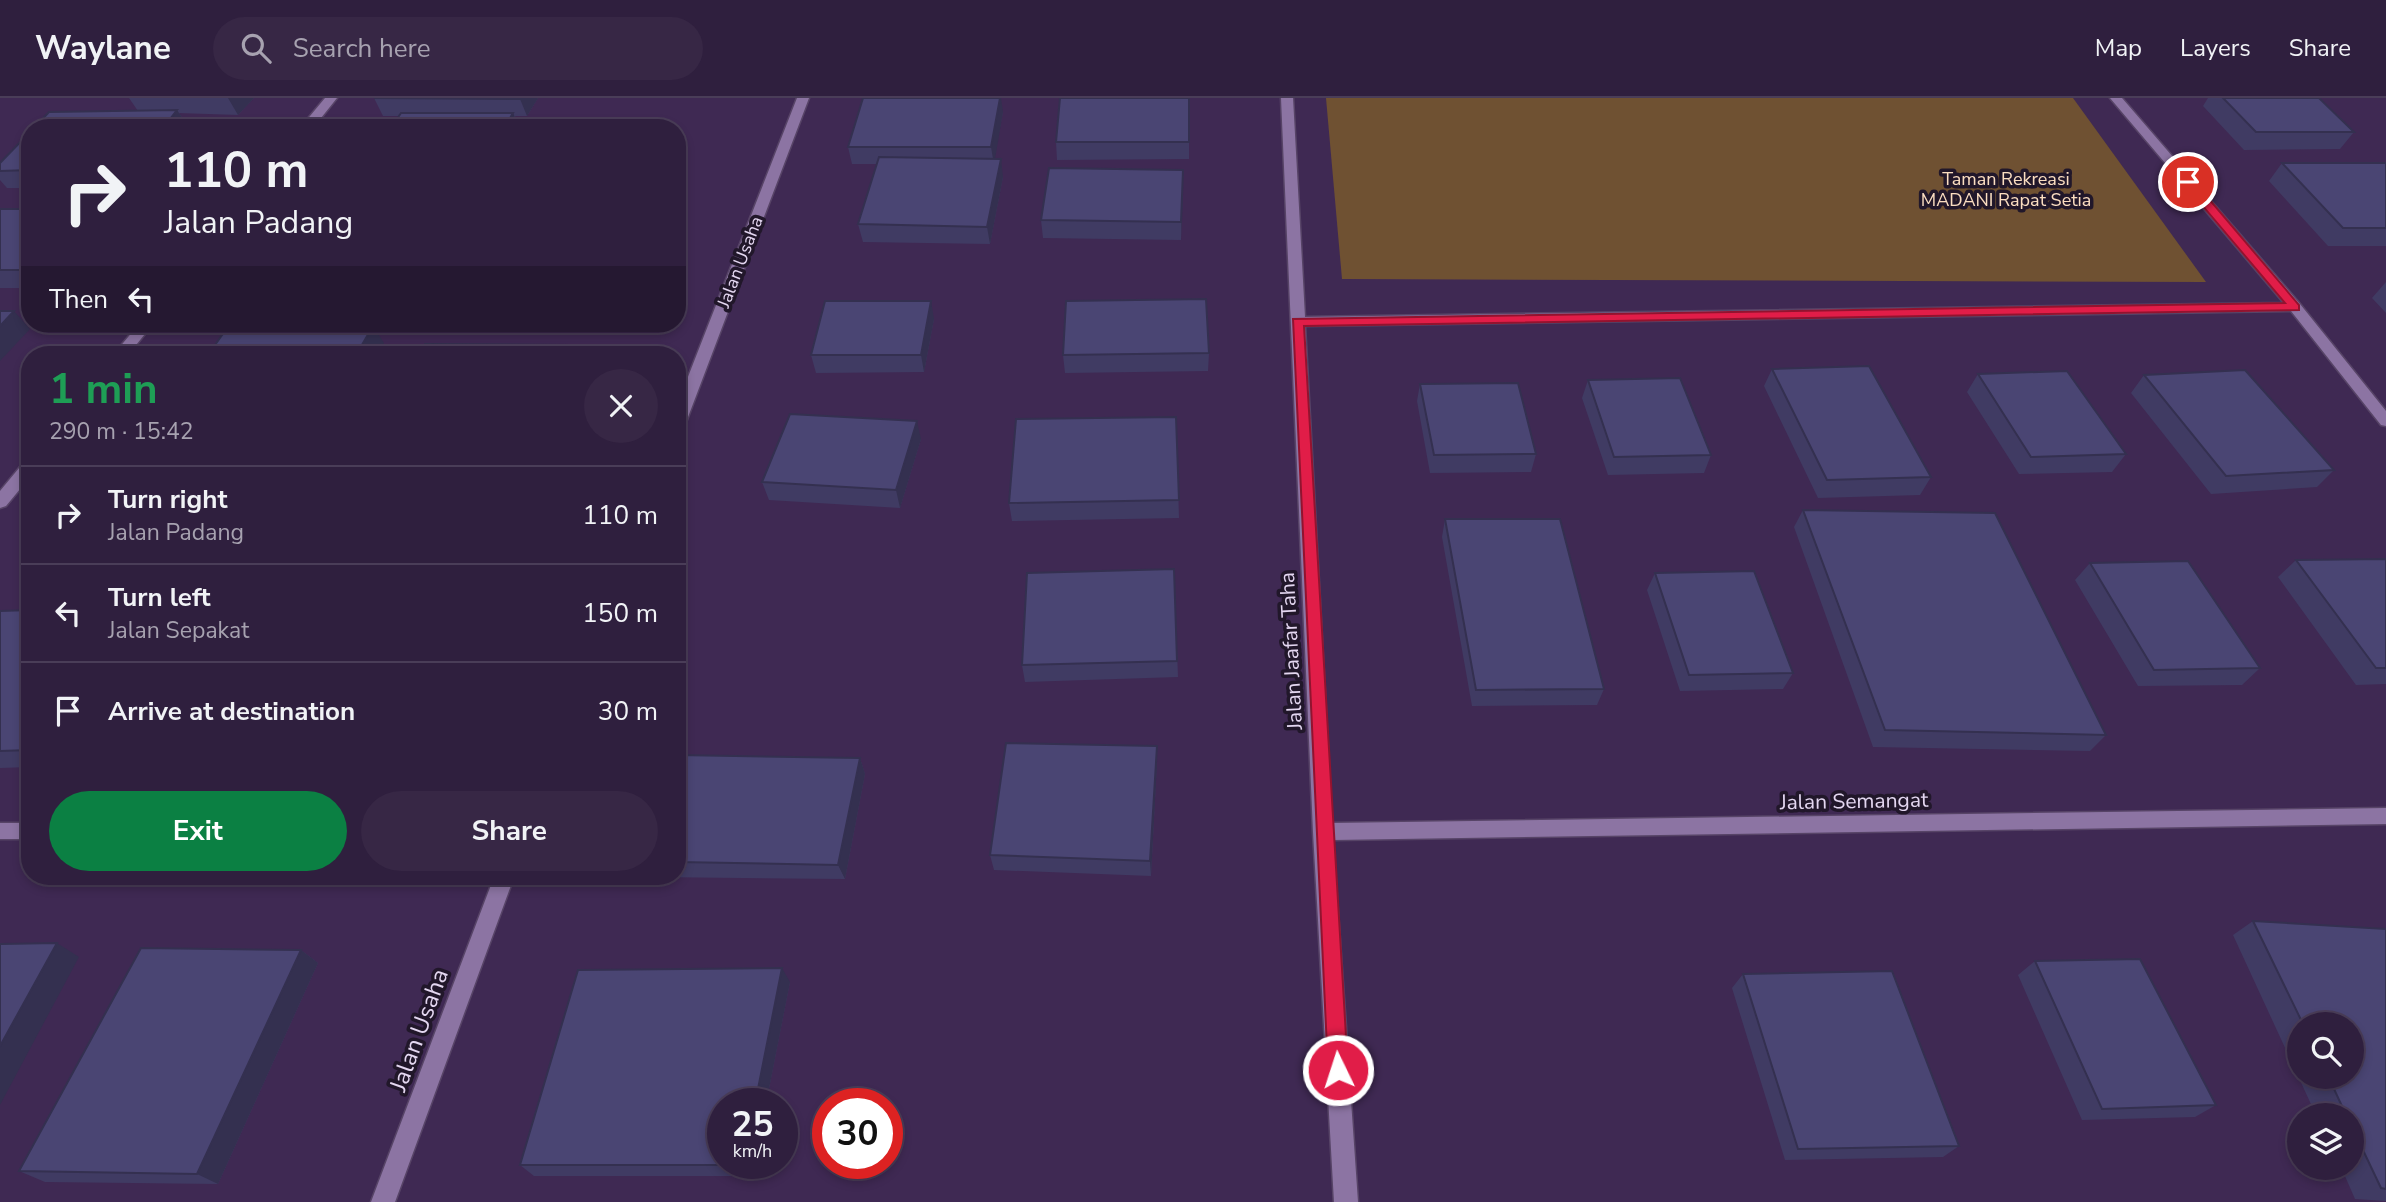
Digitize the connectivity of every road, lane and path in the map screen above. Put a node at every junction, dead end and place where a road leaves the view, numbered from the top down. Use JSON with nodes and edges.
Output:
{"nodes":[{"id":1,"x":331,"y":98,"type":"edge"},
{"id":2,"x":803,"y":98,"type":"edge"},
{"id":3,"x":1287,"y":98,"type":"edge"},
{"id":4,"x":2116,"y":98,"type":"edge"},
{"id":5,"x":314,"y":119,"type":"edge"},
{"id":6,"x":2295,"y":307,"type":"junction"},
{"id":7,"x":1298,"y":322,"type":"junction"},
{"id":8,"x":686,"y":402,"type":"edge"},
{"id":9,"x":2386,"y":421,"type":"edge"},
{"id":10,"x":21,"y":477,"type":"edge"},
{"id":11,"x":0,"y":502,"type":"edge"},
{"id":12,"x":2386,"y":816,"type":"edge"},
{"id":13,"x":0,"y":831,"type":"edge"},
{"id":14,"x":21,"y":831,"type":"edge"},
{"id":15,"x":1323,"y":832,"type":"junction"},
{"id":16,"x":501,"y":885,"type":"edge"},
{"id":17,"x":383,"y":1202,"type":"edge"},
{"id":18,"x":1346,"y":1202,"type":"edge"}],
"edges":[{"from":1,"to":5,"type":"street"},
{"from":2,"to":8,"type":"street","name":"Jalan Usaha"},
{"from":3,"to":7,"type":"street","name":"Jalan Jaafar Taha"},
{"from":4,"to":6,"type":"street"},
{"from":6,"to":7,"type":"street"},
{"from":6,"to":9,"type":"street"},
{"from":7,"to":15,"type":"street","name":"Jalan Jaafar Taha"},
{"from":10,"to":11,"type":"street"},
{"from":12,"to":15,"type":"street","name":"Jalan Semangat"},
{"from":13,"to":14,"type":"street"},
{"from":15,"to":18,"type":"street","name":"Jalan Jaafar Taha"},
{"from":16,"to":17,"type":"street","name":"Jalan Usaha"}]}
